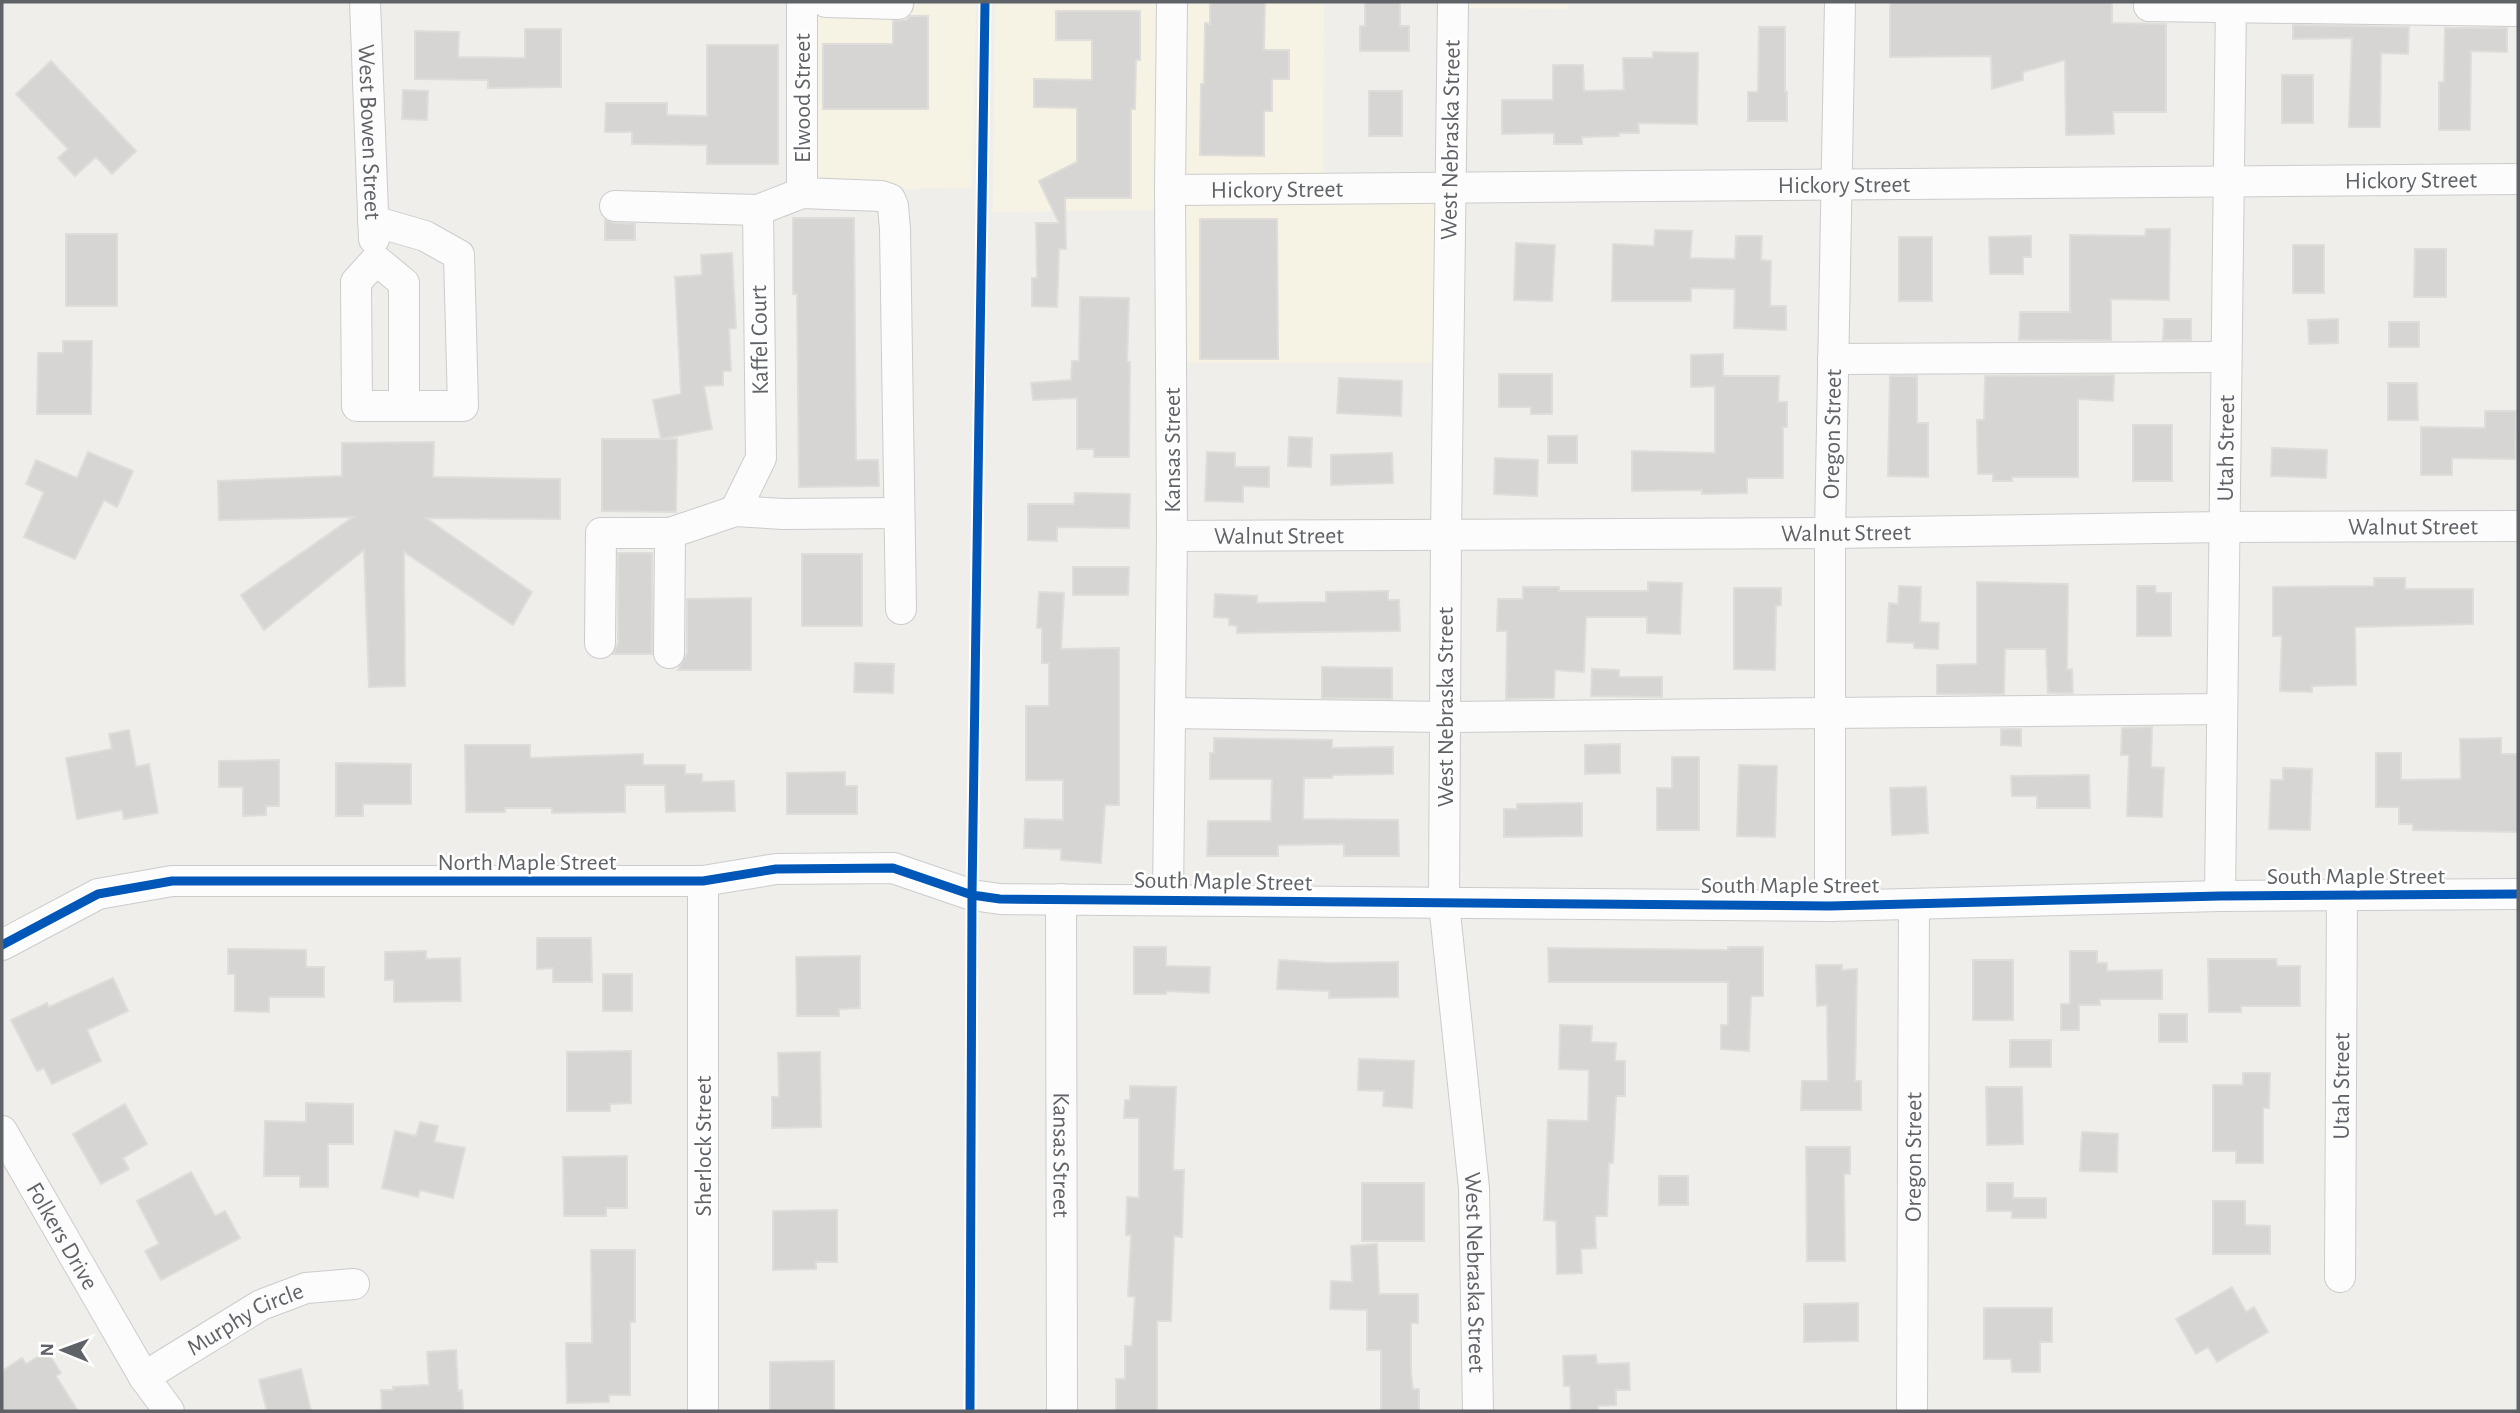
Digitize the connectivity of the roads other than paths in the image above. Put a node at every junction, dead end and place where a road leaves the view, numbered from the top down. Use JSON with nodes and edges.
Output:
{"nodes":[{"id":1,"x":365,"y":2,"type":"edge"},
{"id":2,"x":802,"y":2,"type":"edge"},
{"id":3,"x":826,"y":2,"type":"edge"},
{"id":4,"x":898,"y":2,"type":"edge"},
{"id":5,"x":1172,"y":2,"type":"edge"},
{"id":6,"x":1453,"y":2,"type":"edge"},
{"id":7,"x":1840,"y":2,"type":"edge"},
{"id":8,"x":2149,"y":2,"type":"edge"},
{"id":9,"x":2231,"y":5,"type":"edge"},
{"id":10,"x":2518,"y":11,"type":"edge"},
{"id":11,"x":2518,"y":178,"type":"edge"},
{"id":12,"x":2227,"y":180,"type":"junction"},
{"id":13,"x":1837,"y":184,"type":"junction"},
{"id":14,"x":1450,"y":188,"type":"junction"},
{"id":15,"x":1170,"y":190,"type":"junction"},
{"id":16,"x":802,"y":194,"type":"junction"},
{"id":17,"x":615,"y":206,"type":"dead end"},
{"id":18,"x":758,"y":209,"type":"junction"},
{"id":19,"x":373,"y":221,"type":"junction"},
{"id":20,"x":376,"y":260,"type":"junction"},
{"id":21,"x":2225,"y":357,"type":"junction"},
{"id":22,"x":1833,"y":359,"type":"junction"},
{"id":23,"x":404,"y":405,"type":"junction"},
{"id":24,"x":735,"y":511,"type":"junction"},
{"id":25,"x":898,"y":513,"type":"junction"},
{"id":26,"x":2518,"y":526,"type":"edge"},
{"id":27,"x":2224,"y":527,"type":"junction"},
{"id":28,"x":670,"y":533,"type":"junction"},
{"id":29,"x":1830,"y":533,"type":"junction"},
{"id":30,"x":1446,"y":535,"type":"junction"},
{"id":31,"x":1172,"y":536,"type":"junction"},
{"id":32,"x":901,"y":609,"type":"dead end"},
{"id":33,"x":600,"y":643,"type":"dead end"},
{"id":34,"x":668,"y":653,"type":"dead end"},
{"id":35,"x":2221,"y":709,"type":"junction"},
{"id":36,"x":1170,"y":713,"type":"junction"},
{"id":37,"x":1830,"y":714,"type":"junction"},
{"id":38,"x":1445,"y":717,"type":"junction"},
{"id":39,"x":703,"y":881,"type":"junction"},
{"id":40,"x":2518,"y":894,"type":"edge"},
{"id":41,"x":2342,"y":895,"type":"junction"},
{"id":42,"x":2220,"y":896,"type":"junction"},
{"id":43,"x":1168,"y":898,"type":"junction"},
{"id":44,"x":1061,"y":899,"type":"junction"},
{"id":45,"x":1444,"y":903,"type":"junction"},
{"id":46,"x":1914,"y":904,"type":"junction"},
{"id":47,"x":1830,"y":906,"type":"junction"},
{"id":48,"x":2,"y":945,"type":"edge"},
{"id":49,"x":2,"y":1131,"type":"edge"},
{"id":50,"x":2340,"y":1277,"type":"dead end"},
{"id":51,"x":354,"y":1284,"type":"dead end"},
{"id":52,"x":144,"y":1377,"type":"junction"},
{"id":53,"x":169,"y":1411,"type":"edge"},
{"id":54,"x":703,"y":1411,"type":"edge"},
{"id":55,"x":1062,"y":1411,"type":"edge"},
{"id":56,"x":1478,"y":1411,"type":"edge"},
{"id":57,"x":1913,"y":1411,"type":"edge"}],
"edges":[{"from":1,"to":19,"type":"street","name":"West Bowen Street"},
{"from":2,"to":16,"type":"street","name":"Elwood Street"},
{"from":3,"to":4,"type":"street"},
{"from":5,"to":15,"type":"street","name":"Kansas Street"},
{"from":6,"to":14,"type":"street","name":"West Nebraska Street"},
{"from":7,"to":13,"type":"street","name":"Oregon Street"},
{"from":8,"to":9,"type":"street"},
{"from":9,"to":10,"type":"street"},
{"from":9,"to":12,"type":"street","name":"Utah Street"},
{"from":11,"to":12,"type":"street","name":"Hickory Street"},
{"from":12,"to":13,"type":"street","name":"Hickory Street"},
{"from":12,"to":21,"type":"street","name":"Utah Street"},
{"from":13,"to":14,"type":"street","name":"Hickory Street"},
{"from":13,"to":22,"type":"street","name":"Oregon Street"},
{"from":14,"to":15,"type":"street","name":"Hickory Street"},
{"from":14,"to":30,"type":"street","name":"West Nebraska Street"},
{"from":15,"to":31,"type":"street","name":"Kansas Street"},
{"from":16,"to":18,"type":"street"},
{"from":16,"to":25,"type":"street"},
{"from":17,"to":18,"type":"street"},
{"from":18,"to":24,"type":"street","name":"Kaffel Court"},
{"from":19,"to":20,"type":"street","name":"West Bowen Street"},
{"from":19,"to":23,"type":"street"},
{"from":20,"to":23,"type":"street"},
{"from":20,"to":23,"type":"street"},
{"from":21,"to":22,"type":"street"},
{"from":21,"to":27,"type":"street","name":"Utah Street"},
{"from":22,"to":29,"type":"street","name":"Oregon Street"},
{"from":24,"to":25,"type":"street"},
{"from":24,"to":28,"type":"street"},
{"from":25,"to":32,"type":"street"},
{"from":26,"to":27,"type":"street","name":"Walnut Street"},
{"from":27,"to":29,"type":"street","name":"Walnut Street"},
{"from":27,"to":35,"type":"street","name":"Utah Street"},
{"from":28,"to":33,"type":"street"},
{"from":28,"to":34,"type":"street"},
{"from":29,"to":30,"type":"street","name":"Walnut Street"},
{"from":29,"to":37,"type":"street","name":"Oregon Street"},
{"from":30,"to":31,"type":"street","name":"Walnut Street"},
{"from":30,"to":38,"type":"street","name":"West Nebraska Street"},
{"from":31,"to":36,"type":"street","name":"Kansas Street"},
{"from":35,"to":37,"type":"street"},
{"from":35,"to":42,"type":"street","name":"Utah Street"},
{"from":36,"to":38,"type":"street"},
{"from":36,"to":43,"type":"street","name":"Kansas Street"},
{"from":37,"to":38,"type":"street"},
{"from":37,"to":47,"type":"street","name":"Oregon Street"},
{"from":38,"to":45,"type":"street","name":"West Nebraska Street"},
{"from":39,"to":44,"type":"street","name":"North Maple Street"},
{"from":39,"to":48,"type":"street","name":"North Maple Street"},
{"from":39,"to":54,"type":"street","name":"Sherlock Street"},
{"from":40,"to":41,"type":"street","name":"South Maple Street"},
{"from":41,"to":42,"type":"street","name":"South Maple Street"},
{"from":41,"to":50,"type":"street","name":"Utah Street"},
{"from":42,"to":46,"type":"street","name":"South Maple Street"},
{"from":43,"to":44,"type":"street","name":"South Maple Street"},
{"from":43,"to":45,"type":"street","name":"South Maple Street"},
{"from":44,"to":55,"type":"street","name":"Kansas Street"},
{"from":45,"to":47,"type":"street","name":"South Maple Street"},
{"from":45,"to":56,"type":"street","name":"West Nebraska Street"},
{"from":46,"to":47,"type":"street","name":"South Maple Street"},
{"from":46,"to":57,"type":"street","name":"Oregon Street"},
{"from":49,"to":52,"type":"street","name":"Folkers Drive"},
{"from":51,"to":52,"type":"street","name":"Murphy Circle"},
{"from":52,"to":53,"type":"street","name":"Folkers Drive"}]}
